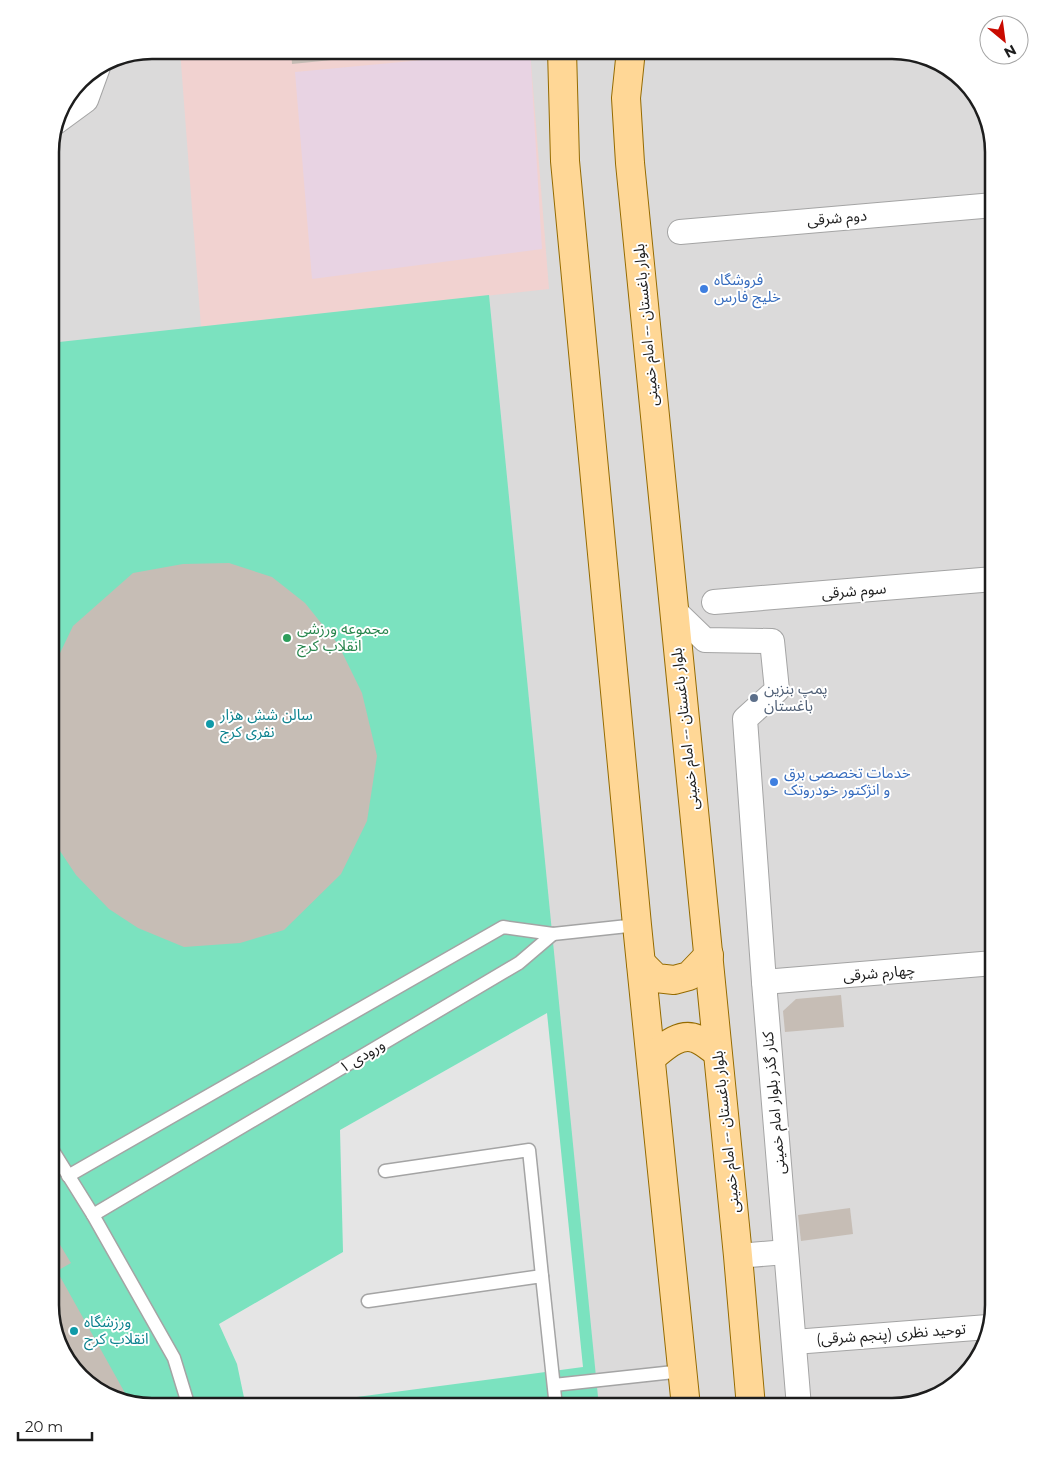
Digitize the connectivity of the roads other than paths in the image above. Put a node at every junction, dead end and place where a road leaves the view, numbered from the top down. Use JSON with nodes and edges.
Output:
{"nodes":[{"id":1,"x":562,"y":59,"type":"edge"},
{"id":2,"x":630,"y":59,"type":"edge"},
{"id":3,"x":94,"y":79,"type":"edge"},
{"id":4,"x":67,"y":114,"type":"edge"},
{"id":5,"x":985,"y":206,"type":"edge"},
{"id":6,"x":680,"y":232,"type":"dead end"},
{"id":7,"x":985,"y":580,"type":"edge"},
{"id":8,"x":714,"y":602,"type":"dead end"},
{"id":9,"x":673,"y":609,"type":"junction"},
{"id":10,"x":637,"y":925,"type":"junction"},
{"id":11,"x":553,"y":934,"type":"junction"},
{"id":12,"x":709,"y":955,"type":"junction"},
{"id":13,"x":641,"y":963,"type":"junction"},
{"id":14,"x":985,"y":964,"type":"edge"},
{"id":15,"x":764,"y":982,"type":"junction"},
{"id":16,"x":717,"y":1052,"type":"junction"},
{"id":17,"x":651,"y":1058,"type":"junction"},
{"id":18,"x":59,"y":1161,"type":"edge"},
{"id":19,"x":385,"y":1171,"type":"dead end"},
{"id":20,"x":68,"y":1176,"type":"junction"},
{"id":21,"x":93,"y":1215,"type":"junction"},
{"id":22,"x":786,"y":1252,"type":"junction"},
{"id":23,"x":738,"y":1256,"type":"junction"},
{"id":24,"x":542,"y":1276,"type":"junction"},
{"id":25,"x":368,"y":1301,"type":"dead end"},
{"id":26,"x":982,"y":1327,"type":"edge"},
{"id":27,"x":794,"y":1342,"type":"junction"},
{"id":28,"x":683,"y":1371,"type":"junction"},
{"id":29,"x":554,"y":1384,"type":"junction"},
{"id":30,"x":186,"y":1398,"type":"edge"},
{"id":31,"x":555,"y":1398,"type":"edge"},
{"id":32,"x":685,"y":1398,"type":"edge"},
{"id":33,"x":750,"y":1398,"type":"edge"},
{"id":34,"x":798,"y":1398,"type":"edge"}],
"edges":[{"from":1,"to":10,"type":"main road"},
{"from":2,"to":9,"type":"main road","name":"بلوار باغستان -- امام خمینی"},
{"from":3,"to":4,"type":"street"},
{"from":5,"to":6,"type":"street","name":"دوم شرقی"},
{"from":7,"to":8,"type":"street","name":"سوم شرقی"},
{"from":9,"to":12,"type":"main road","name":"بلوار باغستان -- امام خمینی"},
{"from":9,"to":15,"type":"street","name":"کنار گذر بلوار امام خمینی"},
{"from":10,"to":11,"type":"lane"},
{"from":10,"to":13,"type":"main road"},
{"from":11,"to":20,"type":"lane"},
{"from":11,"to":21,"type":"lane","name":"ورودی ۱"},
{"from":12,"to":13,"type":"main road"},
{"from":12,"to":16,"type":"main road","name":"بلوار باغستان -- امام خمینی"},
{"from":13,"to":17,"type":"main road"},
{"from":14,"to":15,"type":"street","name":"چهارم شرقی"},
{"from":15,"to":22,"type":"street","name":"کنار گذر بلوار امام خمینی"},
{"from":16,"to":17,"type":"main road"},
{"from":16,"to":23,"type":"main road","name":"بلوار باغستان -- امام خمینی"},
{"from":17,"to":28,"type":"main road"},
{"from":18,"to":20,"type":"lane"},
{"from":19,"to":24,"type":"lane"},
{"from":20,"to":21,"type":"lane"},
{"from":21,"to":30,"type":"lane"},
{"from":22,"to":23,"type":"street"},
{"from":22,"to":27,"type":"street","name":"کنار گذر بلوار امام خمینی"},
{"from":23,"to":33,"type":"main road","name":"بلوار باغستان -- امام خمینی"},
{"from":24,"to":25,"type":"lane"},
{"from":24,"to":29,"type":"lane"},
{"from":26,"to":27,"type":"street","name":"توحید نظری (پنجم شرقی)"},
{"from":27,"to":34,"type":"street","name":"کنار گذر بلوار امام خمینی"},
{"from":28,"to":29,"type":"lane"},
{"from":28,"to":32,"type":"main road"},
{"from":29,"to":31,"type":"lane"}]}
